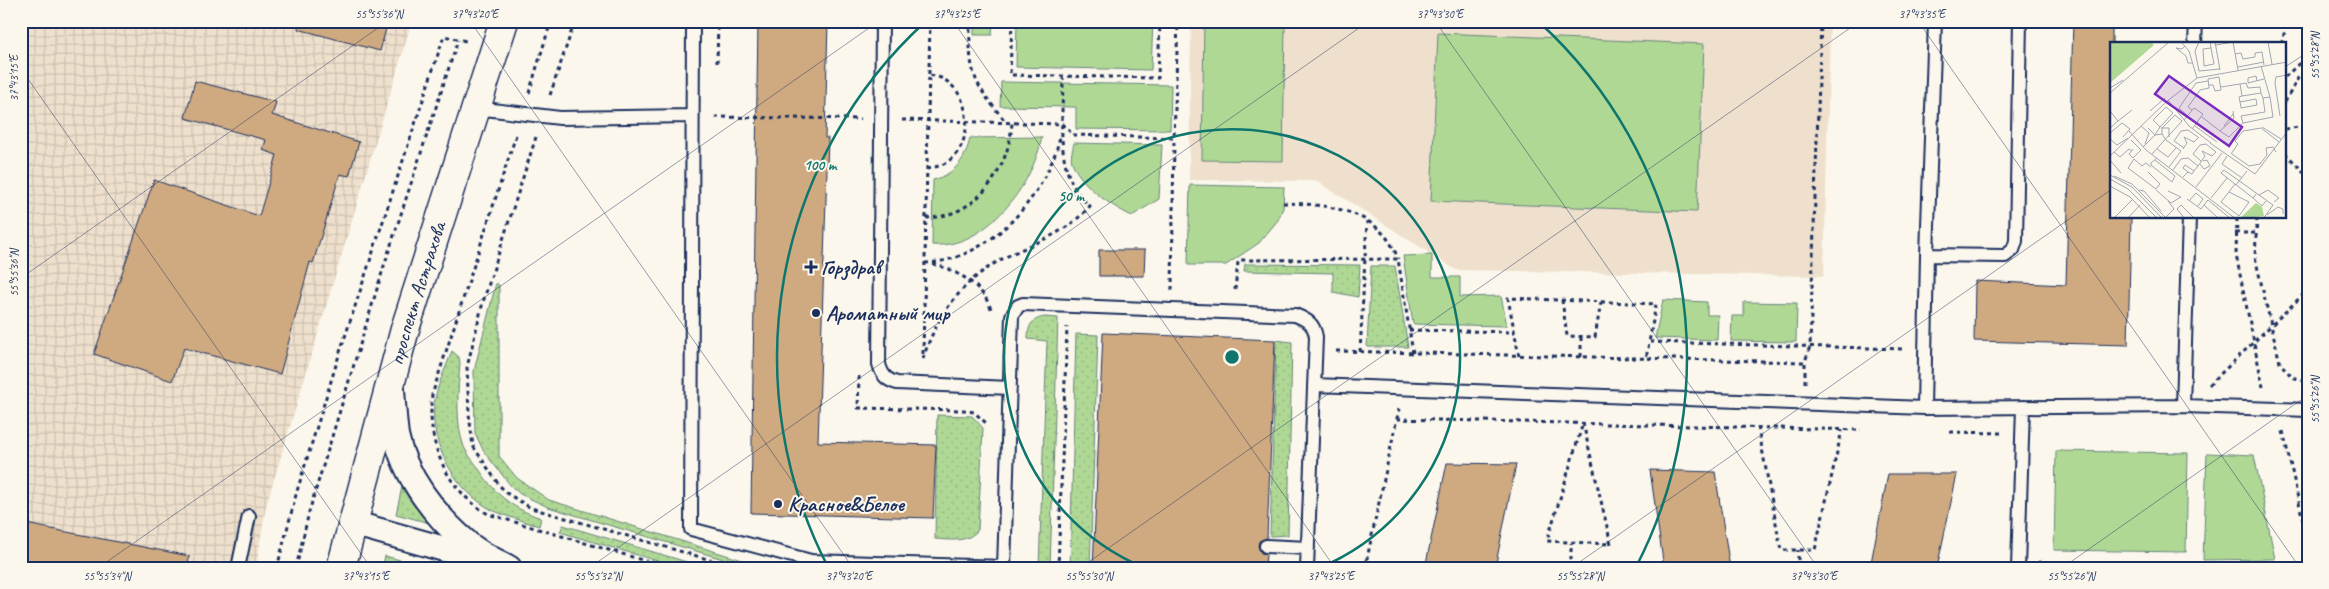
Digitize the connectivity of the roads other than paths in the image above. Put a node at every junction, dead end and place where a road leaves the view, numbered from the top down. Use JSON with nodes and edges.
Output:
{"nodes":[{"id":1,"x":504,"y":21,"type":"edge"},
{"id":2,"x":693,"y":21,"type":"edge"},
{"id":3,"x":882,"y":21,"type":"edge"},
{"id":4,"x":1935,"y":21,"type":"edge"},
{"id":5,"x":2020,"y":21,"type":"edge"},
{"id":6,"x":2196,"y":21,"type":"edge"},
{"id":7,"x":2195,"y":42,"type":"edge"},
{"id":8,"x":476,"y":108,"type":"junction"},
{"id":9,"x":692,"y":116,"type":"junction"},
{"id":10,"x":2189,"y":219,"type":"edge"},
{"id":11,"x":1927,"y":255,"type":"junction"},
{"id":12,"x":391,"y":380,"type":"junction"},
{"id":13,"x":1314,"y":385,"type":"junction"},
{"id":14,"x":1010,"y":388,"type":"junction"},
{"id":15,"x":2183,"y":406,"type":"junction"},
{"id":16,"x":2023,"y":407,"type":"junction"},
{"id":17,"x":1924,"y":408,"type":"junction"},
{"id":18,"x":2308,"y":410,"type":"edge"},
{"id":19,"x":249,"y":516,"type":"dead end"},
{"id":20,"x":352,"y":523,"type":"junction"},
{"id":21,"x":1266,"y":546,"type":"dead end"},
{"id":22,"x":1308,"y":548,"type":"junction"},
{"id":23,"x":2018,"y":564,"type":"edge"},
{"id":24,"x":1004,"y":567,"type":"edge"},
{"id":25,"x":238,"y":568,"type":"edge"},
{"id":26,"x":341,"y":568,"type":"edge"},
{"id":27,"x":486,"y":568,"type":"edge"},
{"id":28,"x":492,"y":568,"type":"edge"},
{"id":29,"x":508,"y":568,"type":"edge"},
{"id":30,"x":1307,"y":568,"type":"edge"}],
"edges":[{"from":1,"to":8,"type":"street","name":"проспект Астрахова"},
{"from":2,"to":9,"type":"lane"},
{"from":3,"to":14,"type":"lane"},
{"from":4,"to":11,"type":"lane"},
{"from":5,"to":11,"type":"lane"},
{"from":6,"to":7,"type":"lane"},
{"from":8,"to":9,"type":"lane"},
{"from":8,"to":12,"type":"street","name":"проспект Астрахова"},
{"from":9,"to":24,"type":"lane"},
{"from":10,"to":15,"type":"lane"},
{"from":11,"to":17,"type":"lane"},
{"from":12,"to":20,"type":"street","name":"проспект Астрахова"},
{"from":12,"to":29,"type":"street"},
{"from":13,"to":14,"type":"lane"},
{"from":13,"to":17,"type":"lane"},
{"from":13,"to":22,"type":"lane"},
{"from":14,"to":24,"type":"lane"},
{"from":15,"to":16,"type":"lane"},
{"from":15,"to":18,"type":"lane"},
{"from":16,"to":17,"type":"lane"},
{"from":16,"to":23,"type":"lane"},
{"from":19,"to":25,"type":"lane"},
{"from":20,"to":26,"type":"street","name":"проспект Астрахова"},
{"from":20,"to":29,"type":"street"},
{"from":21,"to":22,"type":"lane"},
{"from":22,"to":30,"type":"lane"},
{"from":27,"to":28,"type":"street"}]}
